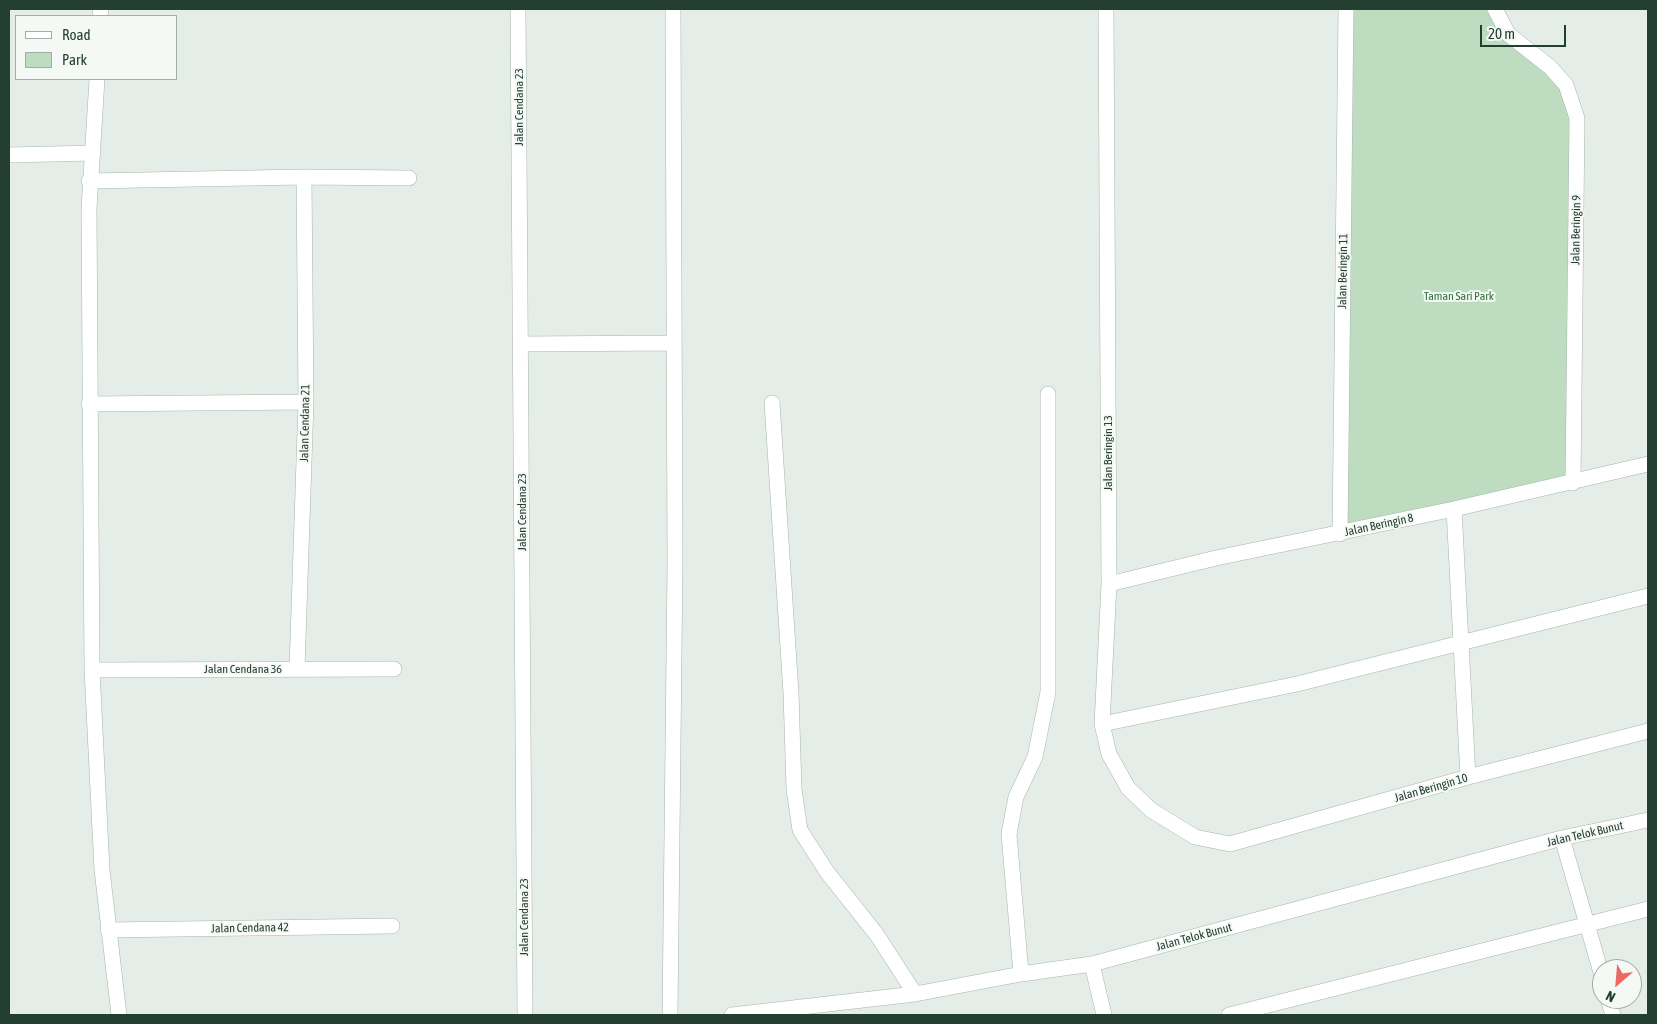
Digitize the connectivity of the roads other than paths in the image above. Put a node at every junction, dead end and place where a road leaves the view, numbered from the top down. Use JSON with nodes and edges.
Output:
{"nodes":[{"id":1,"x":518,"y":9,"type":"edge"},
{"id":2,"x":673,"y":9,"type":"edge"},
{"id":3,"x":1106,"y":9,"type":"edge"},
{"id":4,"x":1346,"y":9,"type":"edge"},
{"id":5,"x":1495,"y":9,"type":"edge"},
{"id":6,"x":97,"y":80,"type":"edge"},
{"id":7,"x":93,"y":153,"type":"junction"},
{"id":8,"x":9,"y":155,"type":"edge"},
{"id":9,"x":304,"y":177,"type":"junction"},
{"id":10,"x":410,"y":178,"type":"dead end"},
{"id":11,"x":89,"y":181,"type":"junction"},
{"id":12,"x":674,"y":343,"type":"junction"},
{"id":13,"x":521,"y":344,"type":"junction"},
{"id":14,"x":1048,"y":394,"type":"dead end"},
{"id":15,"x":306,"y":402,"type":"junction"},
{"id":16,"x":90,"y":404,"type":"junction"},
{"id":17,"x":772,"y":404,"type":"dead end"},
{"id":18,"x":1648,"y":464,"type":"edge"},
{"id":19,"x":1573,"y":483,"type":"junction"},
{"id":20,"x":1454,"y":509,"type":"junction"},
{"id":21,"x":1340,"y":534,"type":"junction"},
{"id":22,"x":1109,"y":584,"type":"junction"},
{"id":23,"x":1648,"y":596,"type":"edge"},
{"id":24,"x":1461,"y":642,"type":"junction"},
{"id":25,"x":297,"y":669,"type":"junction"},
{"id":26,"x":92,"y":670,"type":"junction"},
{"id":27,"x":394,"y":670,"type":"dead end"},
{"id":28,"x":1102,"y":724,"type":"junction"},
{"id":29,"x":1648,"y":731,"type":"edge"},
{"id":30,"x":1468,"y":777,"type":"junction"},
{"id":31,"x":1648,"y":820,"type":"edge"},
{"id":32,"x":1562,"y":838,"type":"junction"},
{"id":33,"x":1214,"y":842,"type":"joint"},
{"id":34,"x":1648,"y":909,"type":"edge"},
{"id":35,"x":1587,"y":923,"type":"junction"},
{"id":36,"x":392,"y":926,"type":"dead end"},
{"id":37,"x":108,"y":930,"type":"junction"},
{"id":38,"x":1597,"y":959,"type":"edge"},
{"id":39,"x":1092,"y":964,"type":"junction"},
{"id":40,"x":1021,"y":974,"type":"junction"},
{"id":41,"x":915,"y":994,"type":"junction"},
{"id":42,"x":119,"y":1015,"type":"edge"},
{"id":43,"x":525,"y":1015,"type":"edge"},
{"id":44,"x":670,"y":1015,"type":"edge"},
{"id":45,"x":732,"y":1015,"type":"edge"},
{"id":46,"x":1104,"y":1015,"type":"edge"},
{"id":47,"x":1228,"y":1015,"type":"edge"}],
"edges":[{"from":1,"to":13,"type":"street","name":"Jalan Cendana 23"},
{"from":2,"to":12,"type":"street"},
{"from":3,"to":22,"type":"street","name":"Jalan Beringin 13"},
{"from":4,"to":21,"type":"street","name":"Jalan Beringin 11"},
{"from":5,"to":19,"type":"street","name":"Jalan Beringin 9"},
{"from":6,"to":7,"type":"street"},
{"from":7,"to":8,"type":"street"},
{"from":7,"to":11,"type":"street"},
{"from":9,"to":10,"type":"street"},
{"from":9,"to":11,"type":"street"},
{"from":9,"to":15,"type":"street","name":"Jalan Cendana 21"},
{"from":11,"to":16,"type":"street"},
{"from":12,"to":13,"type":"street"},
{"from":12,"to":44,"type":"street"},
{"from":13,"to":43,"type":"street","name":"Jalan Cendana 23"},
{"from":14,"to":40,"type":"street"},
{"from":15,"to":16,"type":"street"},
{"from":15,"to":25,"type":"street","name":"Jalan Cendana 21"},
{"from":16,"to":26,"type":"street"},
{"from":17,"to":41,"type":"street"},
{"from":18,"to":19,"type":"street","name":"Jalan Beringin 8"},
{"from":19,"to":20,"type":"street","name":"Jalan Beringin 8"},
{"from":20,"to":21,"type":"street","name":"Jalan Beringin 8"},
{"from":20,"to":24,"type":"street"},
{"from":21,"to":22,"type":"street","name":"Jalan Beringin 8"},
{"from":22,"to":28,"type":"street","name":"Jalan Beringin 13"},
{"from":23,"to":24,"type":"street"},
{"from":24,"to":28,"type":"street"},
{"from":24,"to":30,"type":"street"},
{"from":25,"to":26,"type":"street","name":"Jalan Cendana 36"},
{"from":25,"to":27,"type":"street","name":"Jalan Cendana 36"},
{"from":26,"to":37,"type":"street"},
{"from":28,"to":33,"type":"street","name":"Jalan Beringin 13"},
{"from":29,"to":30,"type":"street","name":"Jalan Beringin 10"},
{"from":30,"to":33,"type":"street","name":"Jalan Beringin 10"},
{"from":31,"to":32,"type":"street","name":"Jalan Telok Bunut"},
{"from":32,"to":35,"type":"street"},
{"from":32,"to":39,"type":"street","name":"Jalan Telok Bunut"},
{"from":34,"to":35,"type":"street"},
{"from":35,"to":38,"type":"street"},
{"from":35,"to":47,"type":"street"},
{"from":36,"to":37,"type":"street","name":"Jalan Cendana 42"},
{"from":37,"to":42,"type":"street"},
{"from":39,"to":40,"type":"street","name":"Jalan Telok Bunut"},
{"from":39,"to":46,"type":"street"},
{"from":40,"to":41,"type":"street","name":"Jalan Telok Bunut"},
{"from":41,"to":45,"type":"street","name":"Jalan Telok Bunut"}]}
